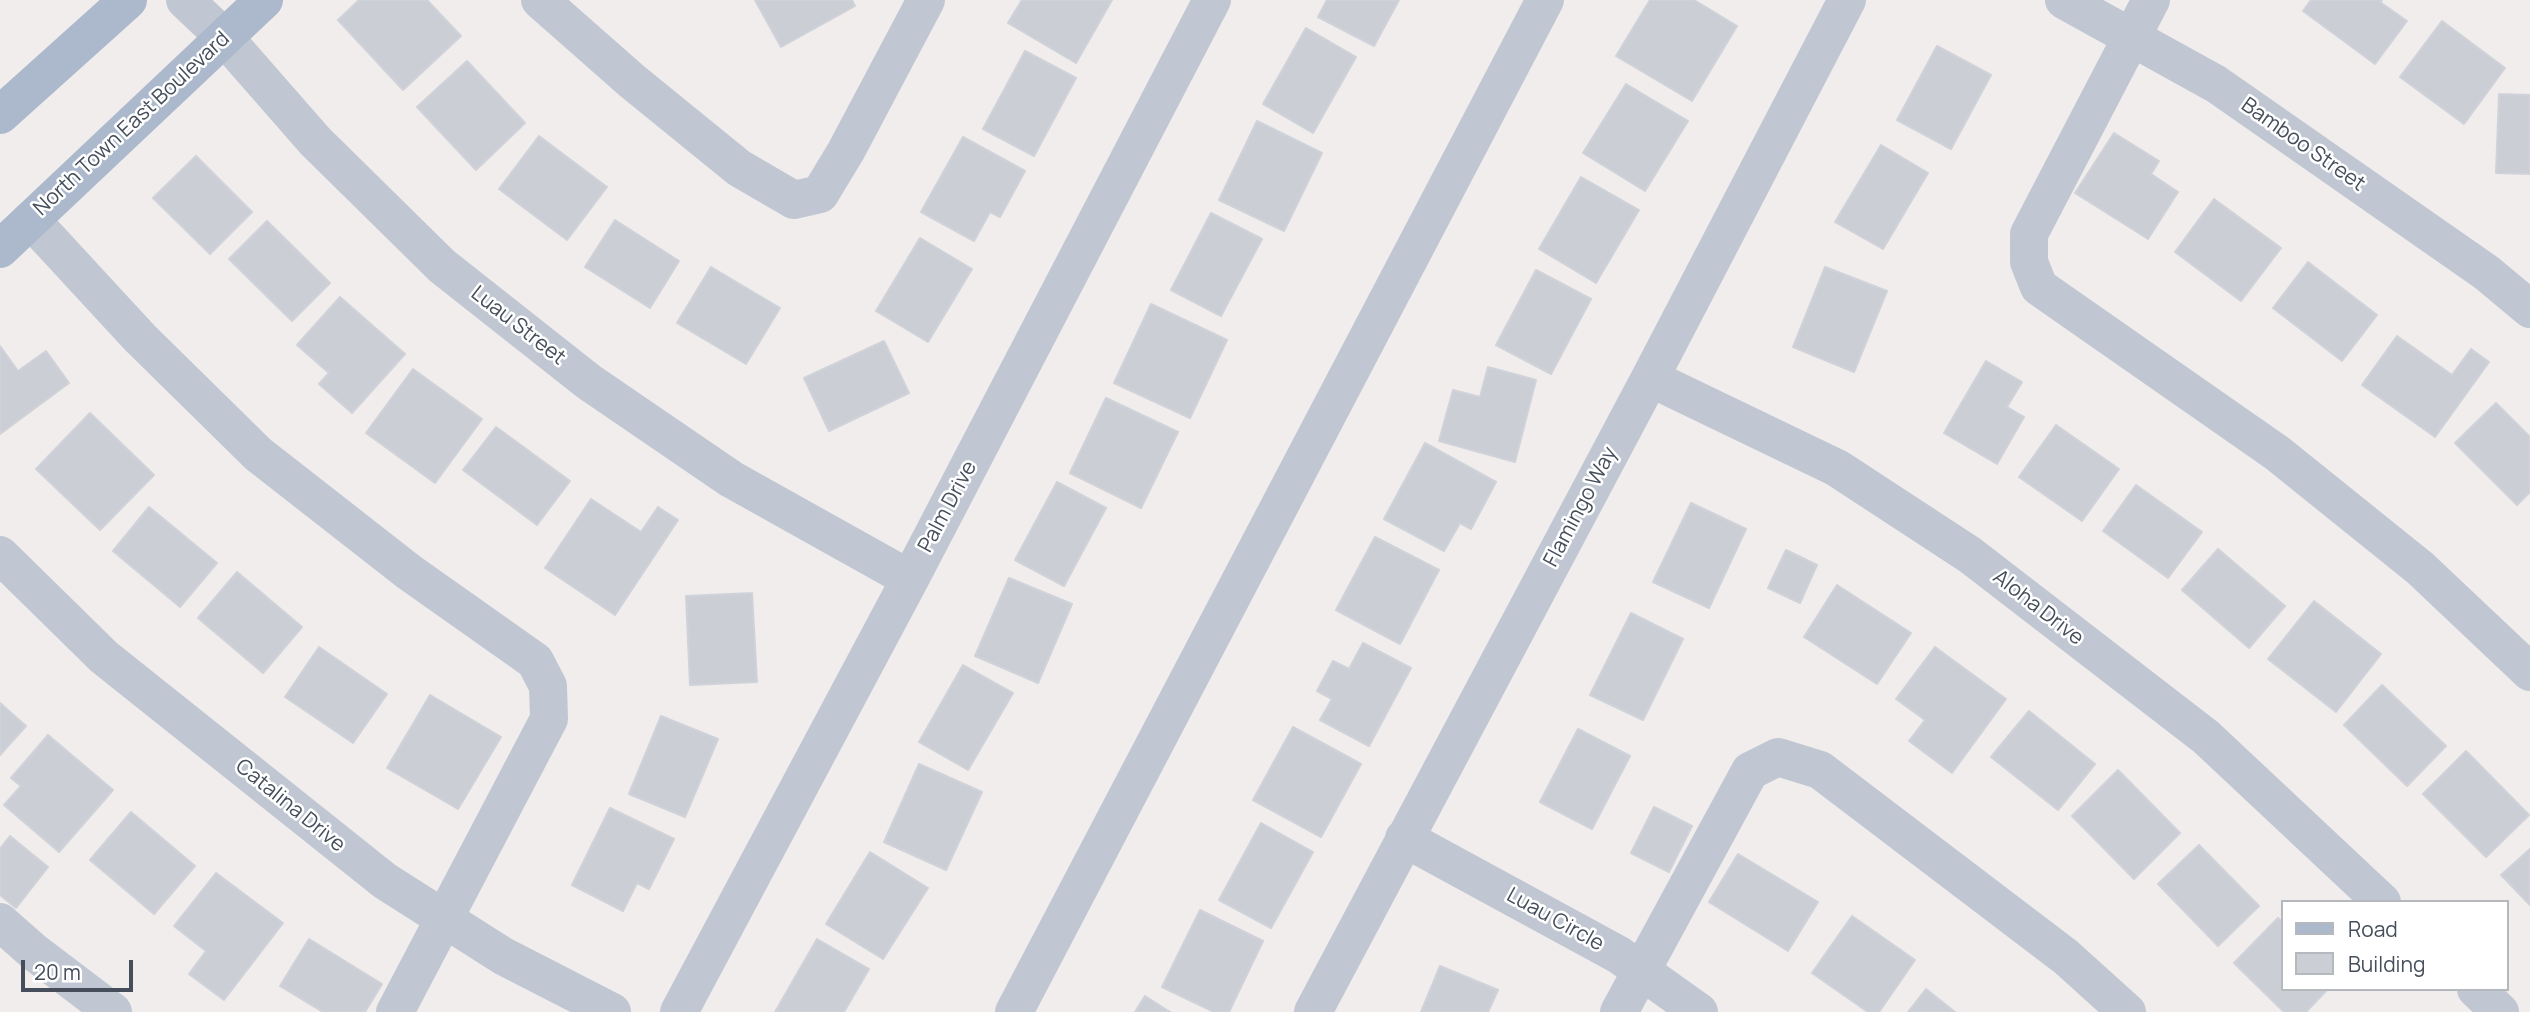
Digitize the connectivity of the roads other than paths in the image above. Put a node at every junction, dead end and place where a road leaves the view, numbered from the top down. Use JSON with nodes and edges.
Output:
{"nodes":[{"id":1,"x":128,"y":0,"type":"edge"},
{"id":2,"x":185,"y":0,"type":"edge"},
{"id":3,"x":264,"y":0,"type":"edge"},
{"id":4,"x":540,"y":0,"type":"edge"},
{"id":5,"x":926,"y":0,"type":"edge"},
{"id":6,"x":1212,"y":0,"type":"edge"},
{"id":7,"x":1545,"y":0,"type":"edge"},
{"id":8,"x":1847,"y":0,"type":"edge"},
{"id":9,"x":2064,"y":0,"type":"edge"},
{"id":10,"x":2151,"y":0,"type":"edge"},
{"id":11,"x":224,"y":37,"type":"junction"},
{"id":12,"x":2131,"y":37,"type":"junction"},
{"id":13,"x":0,"y":116,"type":"edge"},
{"id":14,"x":31,"y":220,"type":"junction"},
{"id":15,"x":0,"y":249,"type":"edge"},
{"id":16,"x":2530,"y":309,"type":"edge"},
{"id":17,"x":1650,"y":377,"type":"junction"},
{"id":18,"x":0,"y":555,"type":"edge"},
{"id":19,"x":910,"y":579,"type":"junction"},
{"id":20,"x":2530,"y":672,"type":"edge"},
{"id":21,"x":1404,"y":838,"type":"junction"},
{"id":22,"x":2380,"y":900,"type":"edge"},
{"id":23,"x":443,"y":918,"type":"junction"},
{"id":24,"x":0,"y":922,"type":"edge"},
{"id":25,"x":1640,"y":970,"type":"junction"},
{"id":26,"x":2478,"y":991,"type":"edge"},
{"id":27,"x":113,"y":1012,"type":"edge"},
{"id":28,"x":395,"y":1012,"type":"edge"},
{"id":29,"x":612,"y":1012,"type":"edge"},
{"id":30,"x":679,"y":1012,"type":"edge"},
{"id":31,"x":1014,"y":1012,"type":"edge"},
{"id":32,"x":1313,"y":1012,"type":"edge"},
{"id":33,"x":1619,"y":1012,"type":"edge"},
{"id":34,"x":1699,"y":1012,"type":"edge"},
{"id":35,"x":2127,"y":1012,"type":"edge"},
{"id":36,"x":2500,"y":1012,"type":"edge"}],
"edges":[{"from":1,"to":13,"type":"main road"},
{"from":2,"to":11,"type":"street","name":"Luau Street"},
{"from":3,"to":11,"type":"main road","name":"North Town East Boulevard"},
{"from":4,"to":5,"type":"street"},
{"from":6,"to":19,"type":"street","name":"Palm Drive"},
{"from":7,"to":31,"type":"street"},
{"from":8,"to":17,"type":"street","name":"Flamingo Way"},
{"from":9,"to":12,"type":"street","name":"Bamboo Street"},
{"from":10,"to":12,"type":"street"},
{"from":11,"to":14,"type":"main road","name":"North Town East Boulevard"},
{"from":11,"to":19,"type":"street","name":"Luau Street"},
{"from":12,"to":16,"type":"street","name":"Bamboo Street"},
{"from":12,"to":20,"type":"street"},
{"from":14,"to":15,"type":"main road","name":"North Town East Boulevard"},
{"from":14,"to":23,"type":"street"},
{"from":17,"to":21,"type":"street","name":"Flamingo Way"},
{"from":17,"to":22,"type":"street","name":"Aloha Drive"},
{"from":18,"to":23,"type":"street","name":"Catalina Drive"},
{"from":19,"to":30,"type":"street","name":"Palm Drive"},
{"from":21,"to":25,"type":"street","name":"Luau Circle"},
{"from":21,"to":32,"type":"street","name":"Flamingo Way"},
{"from":23,"to":28,"type":"street"},
{"from":23,"to":29,"type":"street","name":"Catalina Drive"},
{"from":24,"to":27,"type":"street"},
{"from":25,"to":33,"type":"street"},
{"from":25,"to":34,"type":"street","name":"Luau Circle"},
{"from":25,"to":35,"type":"street"},
{"from":26,"to":36,"type":"street"}]}
